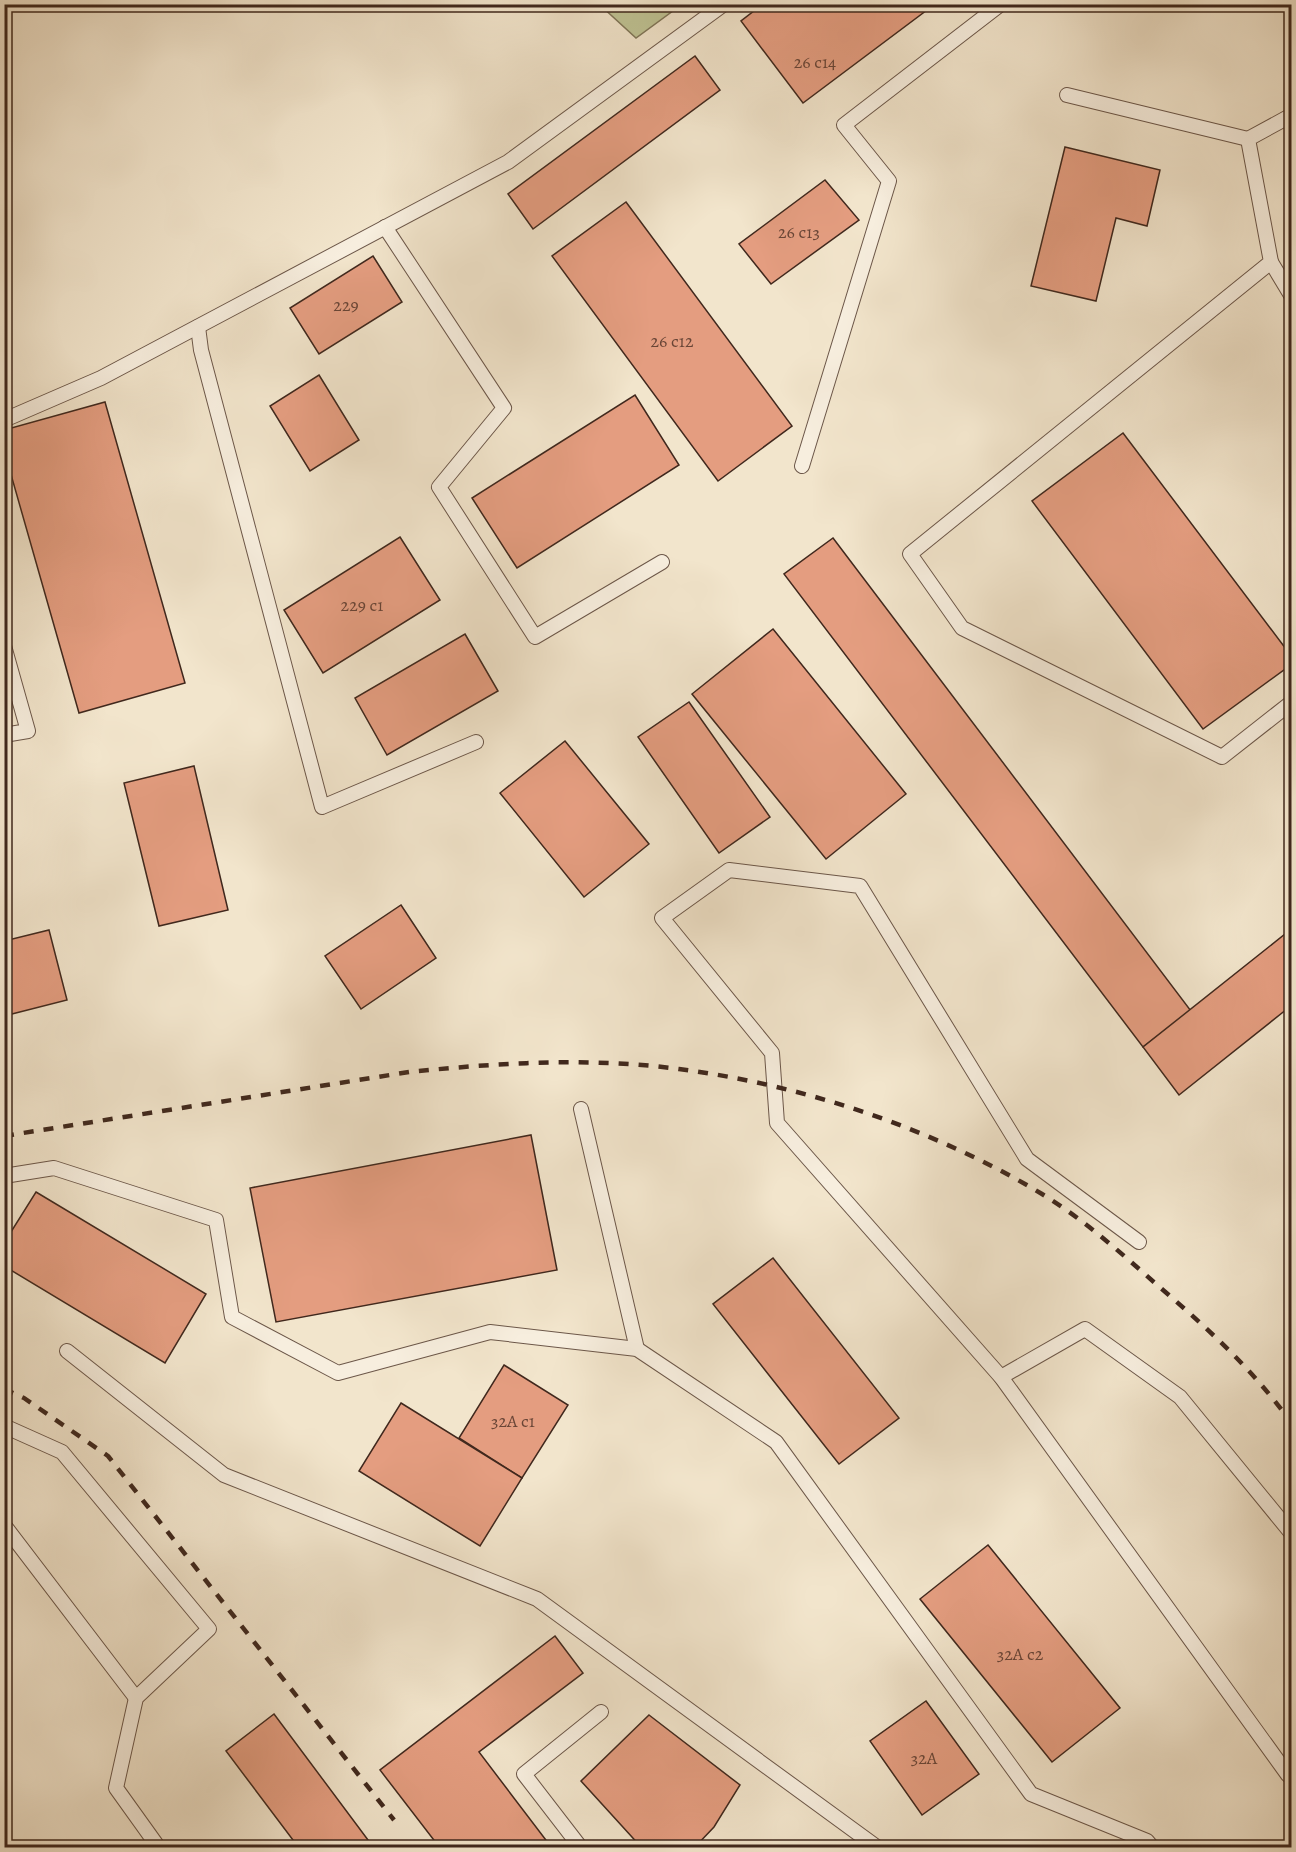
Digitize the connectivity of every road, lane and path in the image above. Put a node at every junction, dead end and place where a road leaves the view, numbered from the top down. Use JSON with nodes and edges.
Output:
{"nodes":[{"id":1,"x":724,"y":4,"type":"edge"},
{"id":2,"x":1001,"y":4,"type":"edge"},
{"id":3,"x":1067,"y":95,"type":"dead end"},
{"id":4,"x":1292,"y":115,"type":"edge"},
{"id":5,"x":1248,"y":139,"type":"junction"},
{"id":6,"x":385,"y":227,"type":"junction"},
{"id":7,"x":1271,"y":262,"type":"junction"},
{"id":8,"x":1292,"y":297,"type":"edge"},
{"id":9,"x":198,"y":327,"type":"junction"},
{"id":10,"x":4,"y":420,"type":"edge"},
{"id":11,"x":802,"y":466,"type":"dead end"},
{"id":12,"x":662,"y":562,"type":"dead end"},
{"id":13,"x":4,"y":646,"type":"edge"},
{"id":14,"x":1292,"y":702,"type":"edge"},
{"id":15,"x":4,"y":735,"type":"edge"},
{"id":16,"x":476,"y":742,"type":"dead end"},
{"id":17,"x":581,"y":1109,"type":"dead end"},
{"id":18,"x":4,"y":1176,"type":"edge"},
{"id":19,"x":1139,"y":1242,"type":"dead end"},
{"id":20,"x":637,"y":1349,"type":"junction"},
{"id":21,"x":67,"y":1352,"type":"dead end"},
{"id":22,"x":1001,"y":1377,"type":"junction"},
{"id":23,"x":4,"y":1426,"type":"edge"},
{"id":24,"x":4,"y":1525,"type":"edge"},
{"id":25,"x":1292,"y":1534,"type":"edge"},
{"id":26,"x":136,"y":1698,"type":"junction"},
{"id":27,"x":601,"y":1712,"type":"dead end"},
{"id":28,"x":1290,"y":1775,"type":"edge"},
{"id":29,"x":159,"y":1848,"type":"edge"},
{"id":30,"x":581,"y":1848,"type":"edge"},
{"id":31,"x":878,"y":1848,"type":"edge"},
{"id":32,"x":1153,"y":1848,"type":"edge"}],
"edges":[{"from":1,"to":6,"type":"lane"},
{"from":2,"to":11,"type":"lane"},
{"from":3,"to":5,"type":"lane"},
{"from":4,"to":5,"type":"lane"},
{"from":5,"to":7,"type":"lane"},
{"from":6,"to":9,"type":"lane"},
{"from":6,"to":12,"type":"lane"},
{"from":7,"to":8,"type":"lane"},
{"from":7,"to":14,"type":"lane"},
{"from":9,"to":10,"type":"lane"},
{"from":9,"to":16,"type":"lane"},
{"from":13,"to":15,"type":"lane"},
{"from":17,"to":20,"type":"lane"},
{"from":18,"to":20,"type":"lane"},
{"from":19,"to":22,"type":"lane"},
{"from":20,"to":32,"type":"lane"},
{"from":21,"to":31,"type":"lane"},
{"from":22,"to":25,"type":"lane"},
{"from":22,"to":28,"type":"lane"},
{"from":23,"to":26,"type":"lane"},
{"from":24,"to":26,"type":"lane"},
{"from":26,"to":29,"type":"lane"},
{"from":27,"to":30,"type":"lane"}]}
